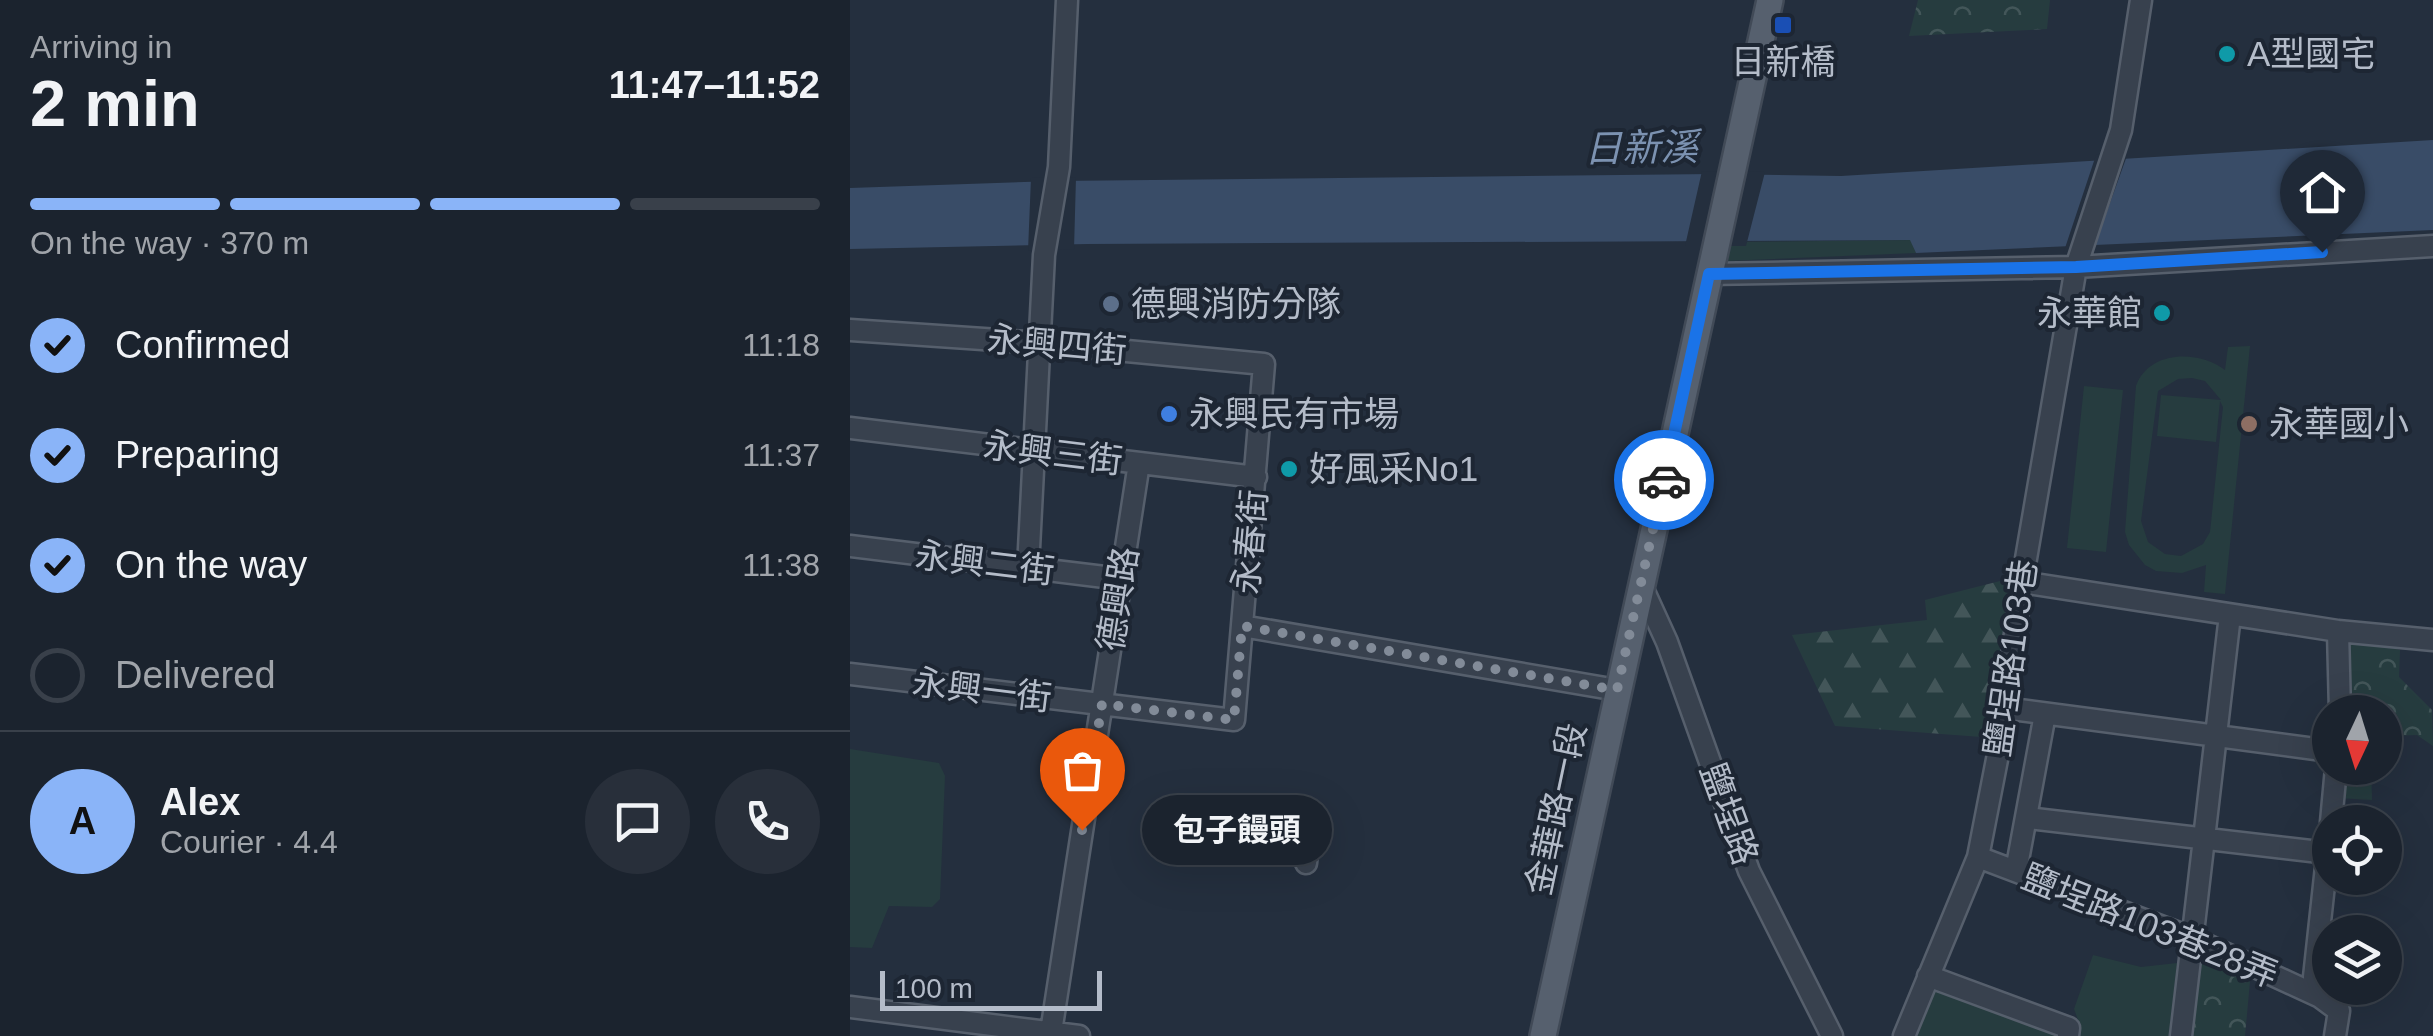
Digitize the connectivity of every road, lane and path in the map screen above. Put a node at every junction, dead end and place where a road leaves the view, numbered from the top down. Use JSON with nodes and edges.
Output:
{"nodes":[{"id":1,"x":1067,"y":0,"type":"edge"},
{"id":2,"x":1770,"y":0,"type":"edge"},
{"id":3,"x":2141,"y":0,"type":"edge"},
{"id":4,"x":2433,"y":246,"type":"edge"},
{"id":5,"x":2078,"y":262,"type":"junction"},
{"id":6,"x":1709,"y":274,"type":"junction"},
{"id":7,"x":850,"y":330,"type":"edge"},
{"id":8,"x":1042,"y":343,"type":"junction"},
{"id":9,"x":1264,"y":364,"type":"joint"},
{"id":10,"x":850,"y":428,"type":"edge"},
{"id":11,"x":1034,"y":451,"type":"junction"},
{"id":12,"x":1139,"y":463,"type":"junction"},
{"id":13,"x":1256,"y":476,"type":"junction"},
{"id":14,"x":850,"y":546,"type":"edge"},
{"id":15,"x":1028,"y":568,"type":"junction"},
{"id":16,"x":1121,"y":579,"type":"junction"},
{"id":17,"x":2022,"y":582,"type":"junction"},
{"id":18,"x":1641,"y":585,"type":"junction"},
{"id":19,"x":2230,"y":616,"type":"junction"},
{"id":20,"x":1242,"y":626,"type":"junction"},
{"id":21,"x":2338,"y":632,"type":"junction"},
{"id":22,"x":2433,"y":640,"type":"edge"},
{"id":23,"x":850,"y":674,"type":"edge"},
{"id":24,"x":1617,"y":690,"type":"junction"},
{"id":25,"x":2340,"y":695,"type":"edge"},
{"id":26,"x":1102,"y":704,"type":"junction"},
{"id":27,"x":2004,"y":708,"type":"junction"},
{"id":28,"x":2044,"y":714,"type":"junction"},
{"id":29,"x":1234,"y":720,"type":"joint"},
{"id":30,"x":2217,"y":734,"type":"junction"},
{"id":31,"x":2312,"y":748,"type":"edge"},
{"id":32,"x":2028,"y":818,"type":"junction"},
{"id":33,"x":1303,"y":819,"type":"dead end"},
{"id":34,"x":2204,"y":838,"type":"junction"},
{"id":35,"x":2312,"y":850,"type":"edge"},
{"id":36,"x":1978,"y":857,"type":"junction"},
{"id":37,"x":1306,"y":862,"type":"dead end"},
{"id":38,"x":2016,"y":871,"type":"junction"},
{"id":39,"x":2192,"y":938,"type":"junction"},
{"id":40,"x":1928,"y":976,"type":"junction"},
{"id":41,"x":2312,"y":993,"type":"edge"},
{"id":42,"x":2331,"y":1005,"type":"edge"},
{"id":43,"x":850,"y":1008,"type":"edge"},
{"id":44,"x":1051,"y":1032,"type":"junction"},
{"id":45,"x":1079,"y":1036,"type":"edge"},
{"id":46,"x":1543,"y":1036,"type":"edge"},
{"id":47,"x":1832,"y":1036,"type":"edge"},
{"id":48,"x":1904,"y":1036,"type":"edge"},
{"id":49,"x":2068,"y":1036,"type":"edge"},
{"id":50,"x":2181,"y":1036,"type":"edge"},
{"id":51,"x":2335,"y":1036,"type":"edge"}],
"edges":[{"from":1,"to":8,"type":"street"},
{"from":2,"to":6,"type":"main road","name":"金華路一段"},
{"from":3,"to":5,"type":"street","name":"鹽埕路103巷"},
{"from":4,"to":5,"type":"street"},
{"from":5,"to":6,"type":"street"},
{"from":5,"to":17,"type":"street","name":"鹽埕路103巷"},
{"from":6,"to":18,"type":"main road","name":"金華路一段"},
{"from":7,"to":8,"type":"street","name":"永興四街"},
{"from":8,"to":9,"type":"street","name":"永興四街"},
{"from":8,"to":11,"type":"street"},
{"from":9,"to":13,"type":"street","name":"永春街"},
{"from":10,"to":11,"type":"street","name":"永興三街"},
{"from":11,"to":12,"type":"street","name":"永興三街"},
{"from":11,"to":15,"type":"street"},
{"from":12,"to":13,"type":"street","name":"永興三街"},
{"from":12,"to":16,"type":"street","name":"德興路"},
{"from":13,"to":20,"type":"street","name":"永春街"},
{"from":14,"to":15,"type":"street","name":"永興二街"},
{"from":15,"to":16,"type":"street","name":"永興二街"},
{"from":16,"to":26,"type":"street","name":"德興路"},
{"from":17,"to":19,"type":"street"},
{"from":17,"to":27,"type":"street","name":"鹽埕路103巷"},
{"from":18,"to":24,"type":"main road","name":"金華路一段"},
{"from":18,"to":47,"type":"street","name":"鹽埕路"},
{"from":19,"to":21,"type":"street"},
{"from":19,"to":30,"type":"street"},
{"from":20,"to":24,"type":"street"},
{"from":20,"to":29,"type":"street","name":"永春街"},
{"from":21,"to":22,"type":"street"},
{"from":21,"to":25,"type":"street"},
{"from":23,"to":26,"type":"street","name":"永興一街"},
{"from":24,"to":46,"type":"main road","name":"金華路一段"},
{"from":26,"to":29,"type":"street","name":"永興一街"},
{"from":26,"to":44,"type":"street","name":"德興路"},
{"from":27,"to":28,"type":"street"},
{"from":27,"to":36,"type":"street","name":"鹽埕路103巷"},
{"from":28,"to":30,"type":"street"},
{"from":28,"to":32,"type":"street","name":"鹽埕路103巷"},
{"from":30,"to":31,"type":"street"},
{"from":30,"to":34,"type":"street"},
{"from":32,"to":34,"type":"street"},
{"from":32,"to":38,"type":"street","name":"鹽埕路103巷"},
{"from":33,"to":37,"type":"street"},
{"from":34,"to":35,"type":"street"},
{"from":34,"to":39,"type":"street"},
{"from":36,"to":38,"type":"street","name":"鹽埕路103巷28弄"},
{"from":36,"to":40,"type":"street","name":"鹽埕路103巷"},
{"from":38,"to":39,"type":"street","name":"鹽埕路103巷28弄"},
{"from":39,"to":41,"type":"street","name":"鹽埕路103巷28弄"},
{"from":39,"to":50,"type":"street"},
{"from":40,"to":48,"type":"street","name":"鹽埕路103巷"},
{"from":40,"to":49,"type":"street"},
{"from":42,"to":51,"type":"street"},
{"from":43,"to":44,"type":"street"},
{"from":44,"to":45,"type":"street"}]}
